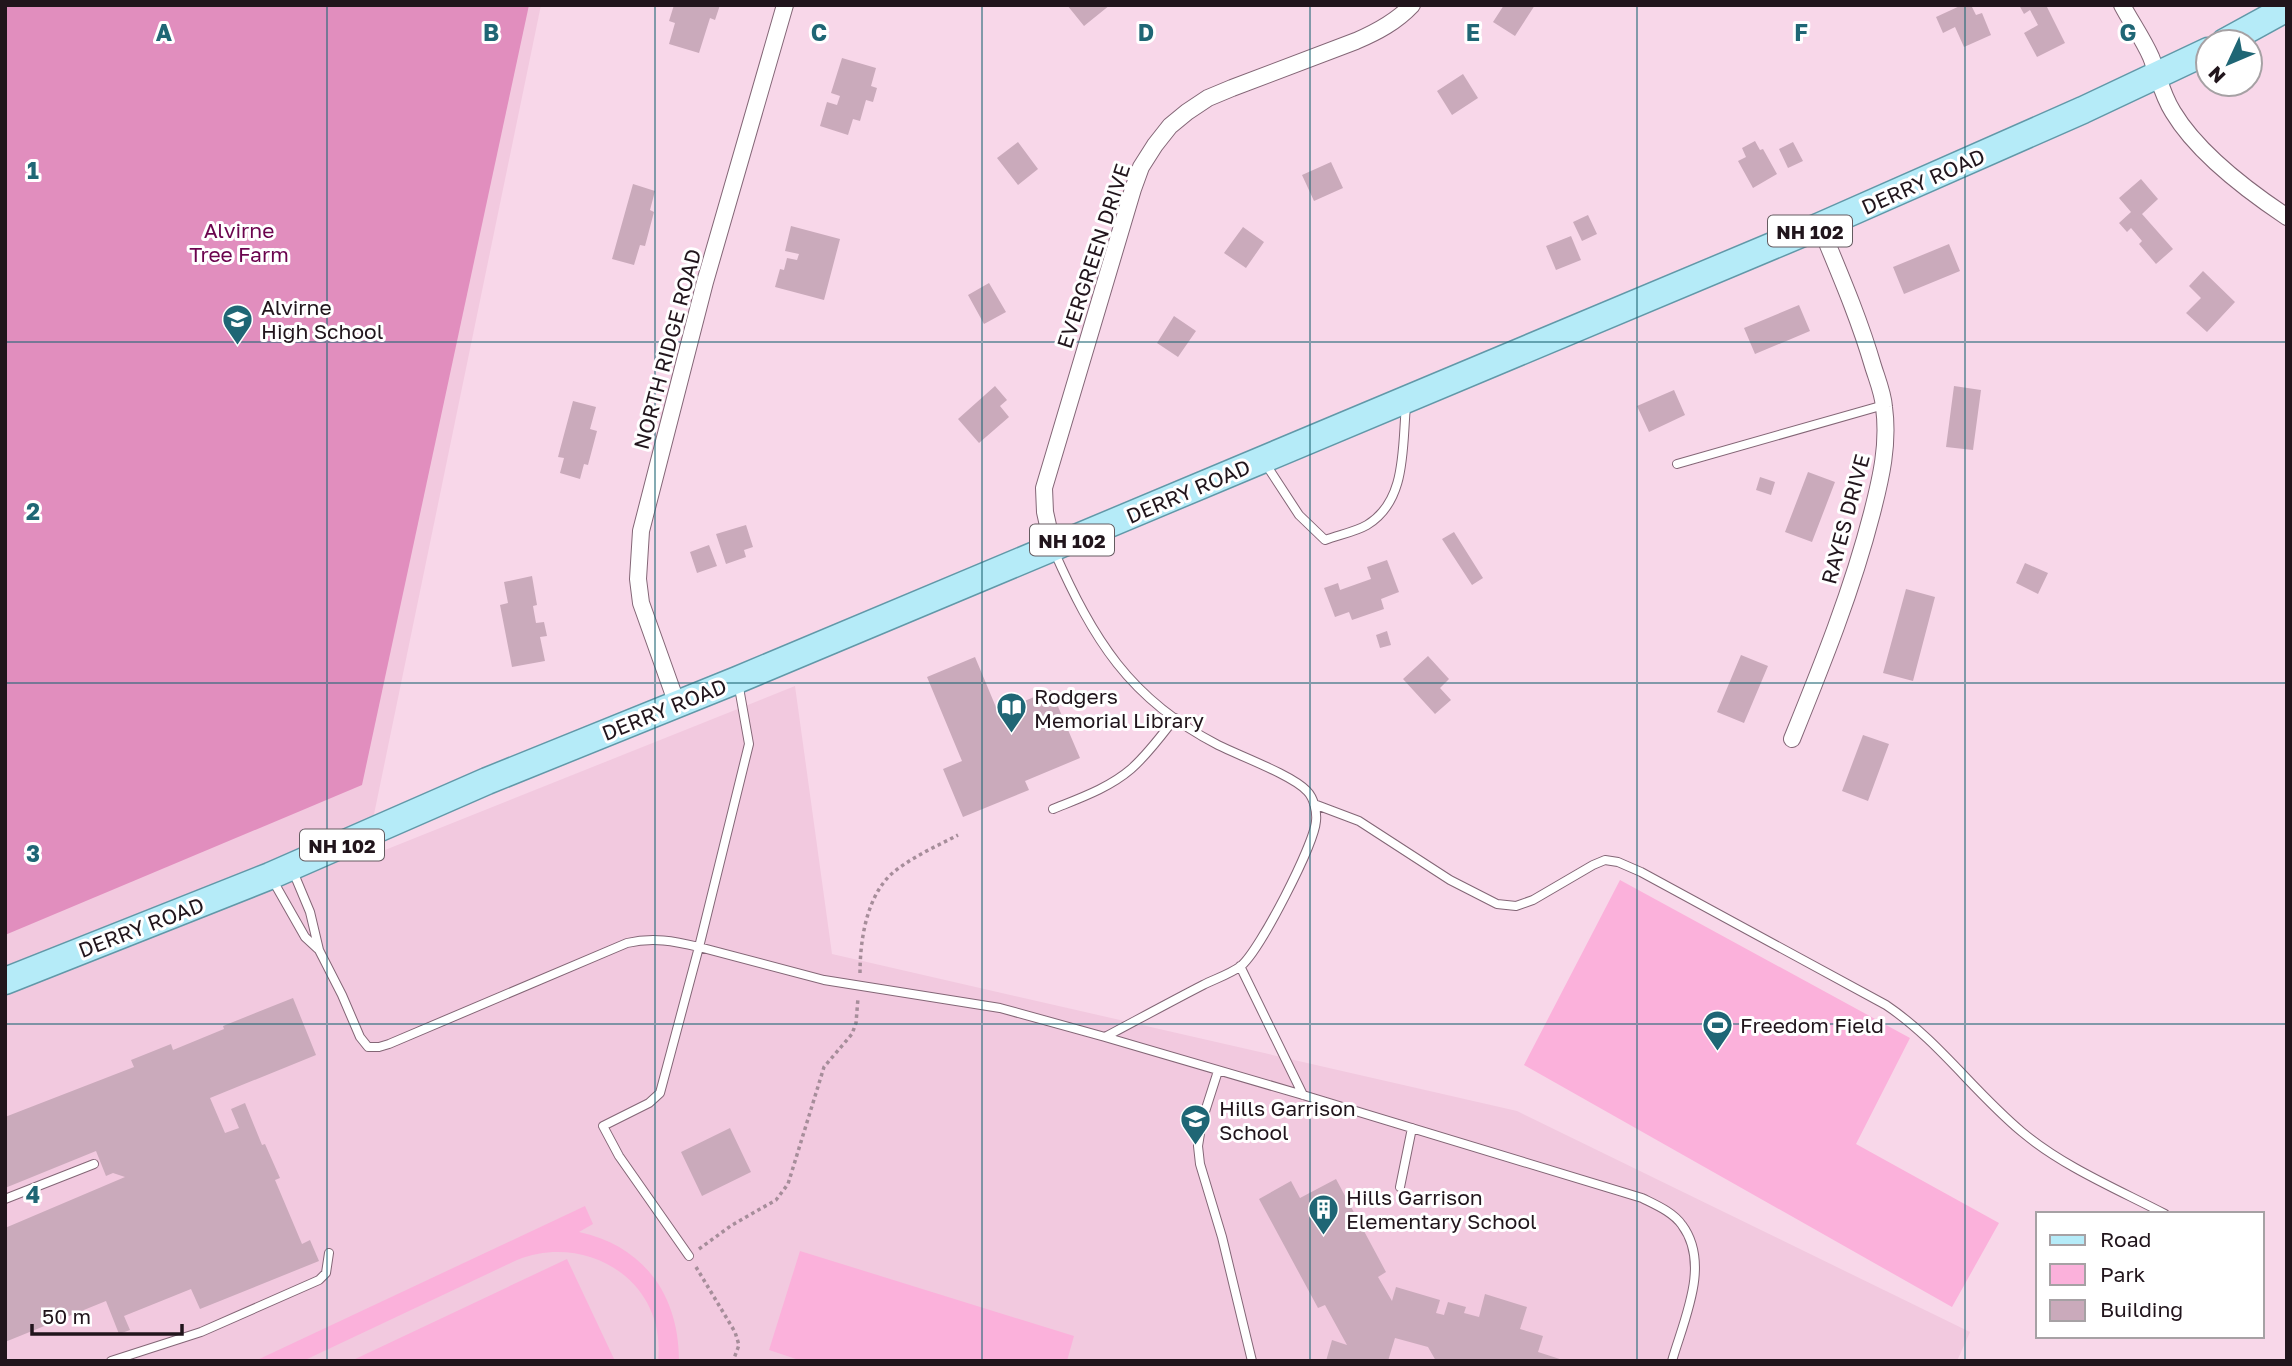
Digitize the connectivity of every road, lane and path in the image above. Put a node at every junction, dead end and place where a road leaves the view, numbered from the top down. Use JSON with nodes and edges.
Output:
{"nodes":[{"id":1,"x":785,"y":5,"type":"edge"},
{"id":2,"x":1412,"y":5,"type":"edge"},
{"id":3,"x":2122,"y":5,"type":"edge"},
{"id":4,"x":2287,"y":8,"type":"edge"},
{"id":5,"x":2251,"y":28,"type":"edge"},
{"id":6,"x":2194,"y":58,"type":"edge"},
{"id":7,"x":2157,"y":77,"type":"junction"},
{"id":8,"x":2287,"y":218,"type":"edge"},
{"id":9,"x":1820,"y":226,"type":"junction"},
{"id":10,"x":1406,"y":399,"type":"junction"},
{"id":11,"x":1884,"y":405,"type":"junction"},
{"id":12,"x":1263,"y":459,"type":"junction"},
{"id":13,"x":1677,"y":464,"type":"dead end"},
{"id":14,"x":1053,"y":548,"type":"junction"},
{"id":15,"x":737,"y":680,"type":"junction"},
{"id":16,"x":677,"y":704,"type":"junction"},
{"id":17,"x":1175,"y":718,"type":"junction"},
{"id":18,"x":1792,"y":740,"type":"dead end"},
{"id":19,"x":1314,"y":804,"type":"junction"},
{"id":20,"x":1053,"y":810,"type":"dead end"},
{"id":21,"x":958,"y":835,"type":"dead end"},
{"id":22,"x":281,"y":872,"type":"junction"},
{"id":23,"x":699,"y":947,"type":"junction"},
{"id":24,"x":319,"y":950,"type":"junction"},
{"id":25,"x":1240,"y":966,"type":"junction"},
{"id":26,"x":5,"y":981,"type":"edge"},
{"id":27,"x":859,"y":986,"type":"junction"},
{"id":28,"x":1105,"y":1038,"type":"junction"},
{"id":29,"x":1218,"y":1071,"type":"junction"},
{"id":30,"x":1303,"y":1094,"type":"junction"},
{"id":31,"x":1412,"y":1128,"type":"junction"},
{"id":32,"x":94,"y":1164,"type":"dead end"},
{"id":33,"x":1399,"y":1187,"type":"dead end"},
{"id":34,"x":5,"y":1199,"type":"edge"},
{"id":35,"x":2161,"y":1212,"type":"edge"},
{"id":36,"x":329,"y":1253,"type":"dead end"},
{"id":37,"x":689,"y":1256,"type":"junction"},
{"id":38,"x":111,"y":1361,"type":"edge"},
{"id":39,"x":733,"y":1361,"type":"edge"},
{"id":40,"x":1252,"y":1361,"type":"edge"},
{"id":41,"x":1672,"y":1361,"type":"edge"}],
"edges":[{"from":1,"to":16,"type":"street","name":"NORTH RIDGE ROAD"},
{"from":2,"to":14,"type":"street","name":"EVERGREEN DRIVE"},
{"from":3,"to":7,"type":"street"},
{"from":4,"to":5,"type":"main road"},
{"from":6,"to":7,"type":"main road","name":"DERRY ROAD","number":"NH 102"},
{"from":7,"to":8,"type":"street"},
{"from":7,"to":9,"type":"main road","name":"DERRY ROAD","number":"NH 102"},
{"from":9,"to":10,"type":"main road","name":"DERRY ROAD","number":"NH 102"},
{"from":9,"to":11,"type":"street","name":"RAYES DRIVE"},
{"from":10,"to":12,"type":"main road","name":"DERRY ROAD","number":"NH 102"},
{"from":10,"to":12,"type":"lane"},
{"from":11,"to":13,"type":"lane"},
{"from":11,"to":18,"type":"street","name":"RAYES DRIVE"},
{"from":12,"to":14,"type":"main road","name":"DERRY ROAD","number":"NH 102"},
{"from":14,"to":15,"type":"main road","name":"DERRY ROAD","number":"NH 102"},
{"from":14,"to":17,"type":"lane"},
{"from":15,"to":16,"type":"main road","name":"DERRY ROAD","number":"NH 102"},
{"from":15,"to":23,"type":"lane"},
{"from":16,"to":22,"type":"main road","name":"DERRY ROAD","number":"NH 102"},
{"from":17,"to":19,"type":"lane"},
{"from":17,"to":20,"type":"lane"},
{"from":19,"to":25,"type":"lane"},
{"from":19,"to":35,"type":"lane"},
{"from":21,"to":27,"type":"path"},
{"from":22,"to":24,"type":"lane"},
{"from":22,"to":24,"type":"lane"},
{"from":22,"to":26,"type":"main road","name":"DERRY ROAD","number":"NH 102"},
{"from":23,"to":24,"type":"lane"},
{"from":23,"to":27,"type":"lane"},
{"from":23,"to":37,"type":"lane"},
{"from":25,"to":28,"type":"lane"},
{"from":25,"to":30,"type":"lane"},
{"from":27,"to":28,"type":"lane"},
{"from":27,"to":37,"type":"path"},
{"from":28,"to":29,"type":"lane"},
{"from":29,"to":30,"type":"lane"},
{"from":29,"to":40,"type":"lane"},
{"from":30,"to":31,"type":"lane"},
{"from":31,"to":33,"type":"lane"},
{"from":31,"to":41,"type":"lane"},
{"from":32,"to":34,"type":"lane"},
{"from":36,"to":38,"type":"lane"},
{"from":37,"to":39,"type":"path"}]}
